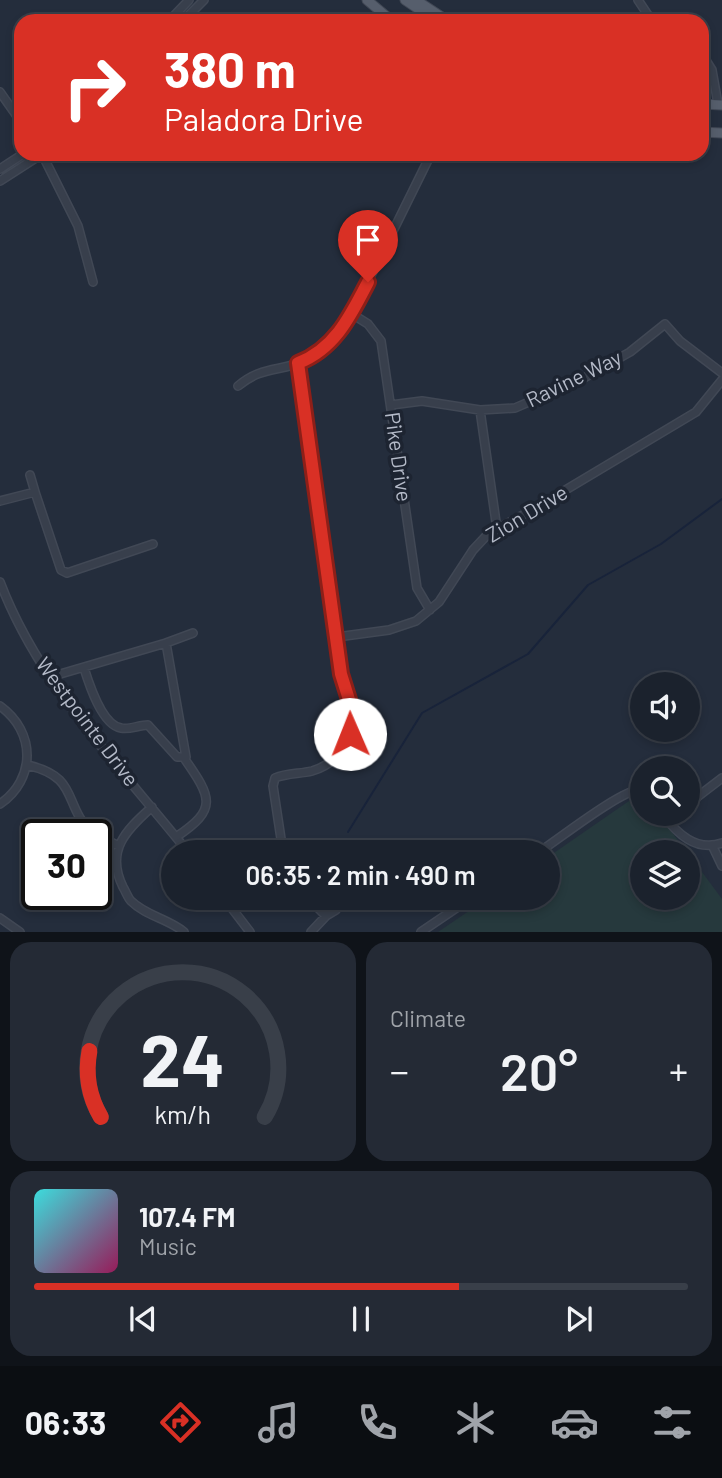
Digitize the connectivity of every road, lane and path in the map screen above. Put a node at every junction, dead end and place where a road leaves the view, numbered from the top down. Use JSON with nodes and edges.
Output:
{"nodes":[{"id":1,"x":189,"y":0,"type":"edge"},
{"id":2,"x":204,"y":0,"type":"edge"},
{"id":3,"x":367,"y":0,"type":"edge"},
{"id":4,"x":405,"y":0,"type":"edge"},
{"id":5,"x":416,"y":0,"type":"edge"},
{"id":6,"x":176,"y":14,"type":"edge"},
{"id":7,"x":190,"y":14,"type":"edge"},
{"id":8,"x":384,"y":14,"type":"edge"},
{"id":9,"x":426,"y":14,"type":"edge"},
{"id":10,"x":437,"y":14,"type":"edge"},
{"id":11,"x":709,"y":65,"type":"edge"},
{"id":12,"x":0,"y":92,"type":"edge"},
{"id":13,"x":720,"y":105,"type":"edge"},
{"id":14,"x":14,"y":112,"type":"edge"},
{"id":15,"x":31,"y":161,"type":"edge"},
{"id":16,"x":46,"y":161,"type":"edge"},
{"id":17,"x":430,"y":161,"type":"edge"},
{"id":18,"x":0,"y":181,"type":"edge"},
{"id":19,"x":93,"y":282,"type":"dead end"},
{"id":20,"x":352,"y":314,"type":"junction"},
{"id":21,"x":298,"y":363,"type":"junction"},
{"id":22,"x":722,"y":373,"type":"edge"},
{"id":23,"x":722,"y":380,"type":"edge"},
{"id":24,"x":238,"y":386,"type":"dead end"},
{"id":25,"x":391,"y":405,"type":"junction"},
{"id":26,"x":480,"y":410,"type":"junction"},
{"id":27,"x":30,"y":475,"type":"dead end"},
{"id":28,"x":35,"y":492,"type":"junction"},
{"id":29,"x":0,"y":501,"type":"edge"},
{"id":30,"x":497,"y":529,"type":"junction"},
{"id":31,"x":153,"y":544,"type":"dead end"},
{"id":32,"x":0,"y":582,"type":"edge"},
{"id":33,"x":430,"y":610,"type":"junction"},
{"id":34,"x":193,"y":633,"type":"dead end"},
{"id":35,"x":337,"y":637,"type":"junction"},
{"id":36,"x":166,"y":643,"type":"junction"},
{"id":37,"x":84,"y":668,"type":"junction"},
{"id":38,"x":50,"y":677,"type":"junction"},
{"id":39,"x":0,"y":706,"type":"edge"},
{"id":40,"x":184,"y":758,"type":"junction"},
{"id":41,"x":27,"y":765,"type":"junction"},
{"id":42,"x":722,"y":778,"type":"edge"},
{"id":43,"x":630,"y":793,"type":"edge"},
{"id":44,"x":700,"y":795,"type":"edge"},
{"id":45,"x":0,"y":804,"type":"edge"},
{"id":46,"x":152,"y":807,"type":"junction"},
{"id":47,"x":81,"y":819,"type":"edge"},
{"id":48,"x":673,"y":826,"type":"edge"},
{"id":49,"x":176,"y":837,"type":"junction"},
{"id":50,"x":178,"y":840,"type":"edge"},
{"id":51,"x":281,"y":840,"type":"edge"},
{"id":52,"x":557,"y":840,"type":"edge"},
{"id":53,"x":112,"y":843,"type":"edge"},
{"id":54,"x":722,"y":843,"type":"edge"},
{"id":55,"x":712,"y":845,"type":"junction"},
{"id":56,"x":119,"y":846,"type":"junction"},
{"id":57,"x":722,"y":866,"type":"edge"},
{"id":58,"x":233,"y":910,"type":"edge"},
{"id":59,"x":320,"y":910,"type":"edge"},
{"id":60,"x":336,"y":910,"type":"dead end"},
{"id":61,"x":453,"y":910,"type":"edge"},
{"id":62,"x":326,"y":916,"type":"junction"},
{"id":63,"x":0,"y":918,"type":"edge"},
{"id":64,"x":20,"y":932,"type":"edge"},
{"id":65,"x":184,"y":932,"type":"edge"},
{"id":66,"x":250,"y":932,"type":"edge"},
{"id":67,"x":311,"y":932,"type":"edge"},
{"id":68,"x":421,"y":932,"type":"edge"}],
"edges":[{"from":1,"to":6,"type":"street"},
{"from":2,"to":7,"type":"street"},
{"from":3,"to":8,"type":"main road"},
{"from":4,"to":9,"type":"main road"},
{"from":5,"to":10,"type":"main road"},
{"from":11,"to":13,"type":"street"},
{"from":12,"to":14,"type":"street"},
{"from":15,"to":18,"type":"street"},
{"from":16,"to":19,"type":"street"},
{"from":17,"to":20,"type":"street"},
{"from":20,"to":21,"type":"street"},
{"from":20,"to":25,"type":"street","name":"Pike Drive"},
{"from":21,"to":24,"type":"street"},
{"from":21,"to":35,"type":"street"},
{"from":22,"to":26,"type":"street","name":"Ravine Way"},
{"from":23,"to":30,"type":"street","name":"Zion Drive"},
{"from":25,"to":26,"type":"street","name":"Ravine Way"},
{"from":25,"to":33,"type":"street","name":"Pike Drive"},
{"from":26,"to":30,"type":"street"},
{"from":27,"to":28,"type":"street"},
{"from":28,"to":29,"type":"street"},
{"from":28,"to":31,"type":"street"},
{"from":30,"to":33,"type":"street","name":"Zion Drive"},
{"from":32,"to":38,"type":"street","name":"Westpointe Drive"},
{"from":33,"to":35,"type":"street","name":"Zion Drive"},
{"from":34,"to":36,"type":"street"},
{"from":35,"to":51,"type":"street"},
{"from":36,"to":37,"type":"street"},
{"from":36,"to":40,"type":"street"},
{"from":37,"to":38,"type":"street"},
{"from":37,"to":40,"type":"street"},
{"from":38,"to":46,"type":"street","name":"Westpointe Drive"},
{"from":39,"to":41,"type":"street"},
{"from":40,"to":49,"type":"street"},
{"from":41,"to":45,"type":"street"},
{"from":41,"to":47,"type":"street"},
{"from":42,"to":44,"type":"street"},
{"from":43,"to":52,"type":"street"},
{"from":46,"to":49,"type":"street","name":"Westpointe Drive"},
{"from":46,"to":56,"type":"street"},
{"from":48,"to":55,"type":"street"},
{"from":49,"to":50,"type":"street","name":"Westpointe Drive"},
{"from":53,"to":56,"type":"street"},
{"from":54,"to":55,"type":"street"},
{"from":55,"to":57,"type":"street"},
{"from":56,"to":65,"type":"street"},
{"from":58,"to":66,"type":"street"},
{"from":59,"to":62,"type":"street"},
{"from":60,"to":62,"type":"street"},
{"from":61,"to":68,"type":"street"},
{"from":62,"to":67,"type":"street"},
{"from":63,"to":64,"type":"street"}]}
